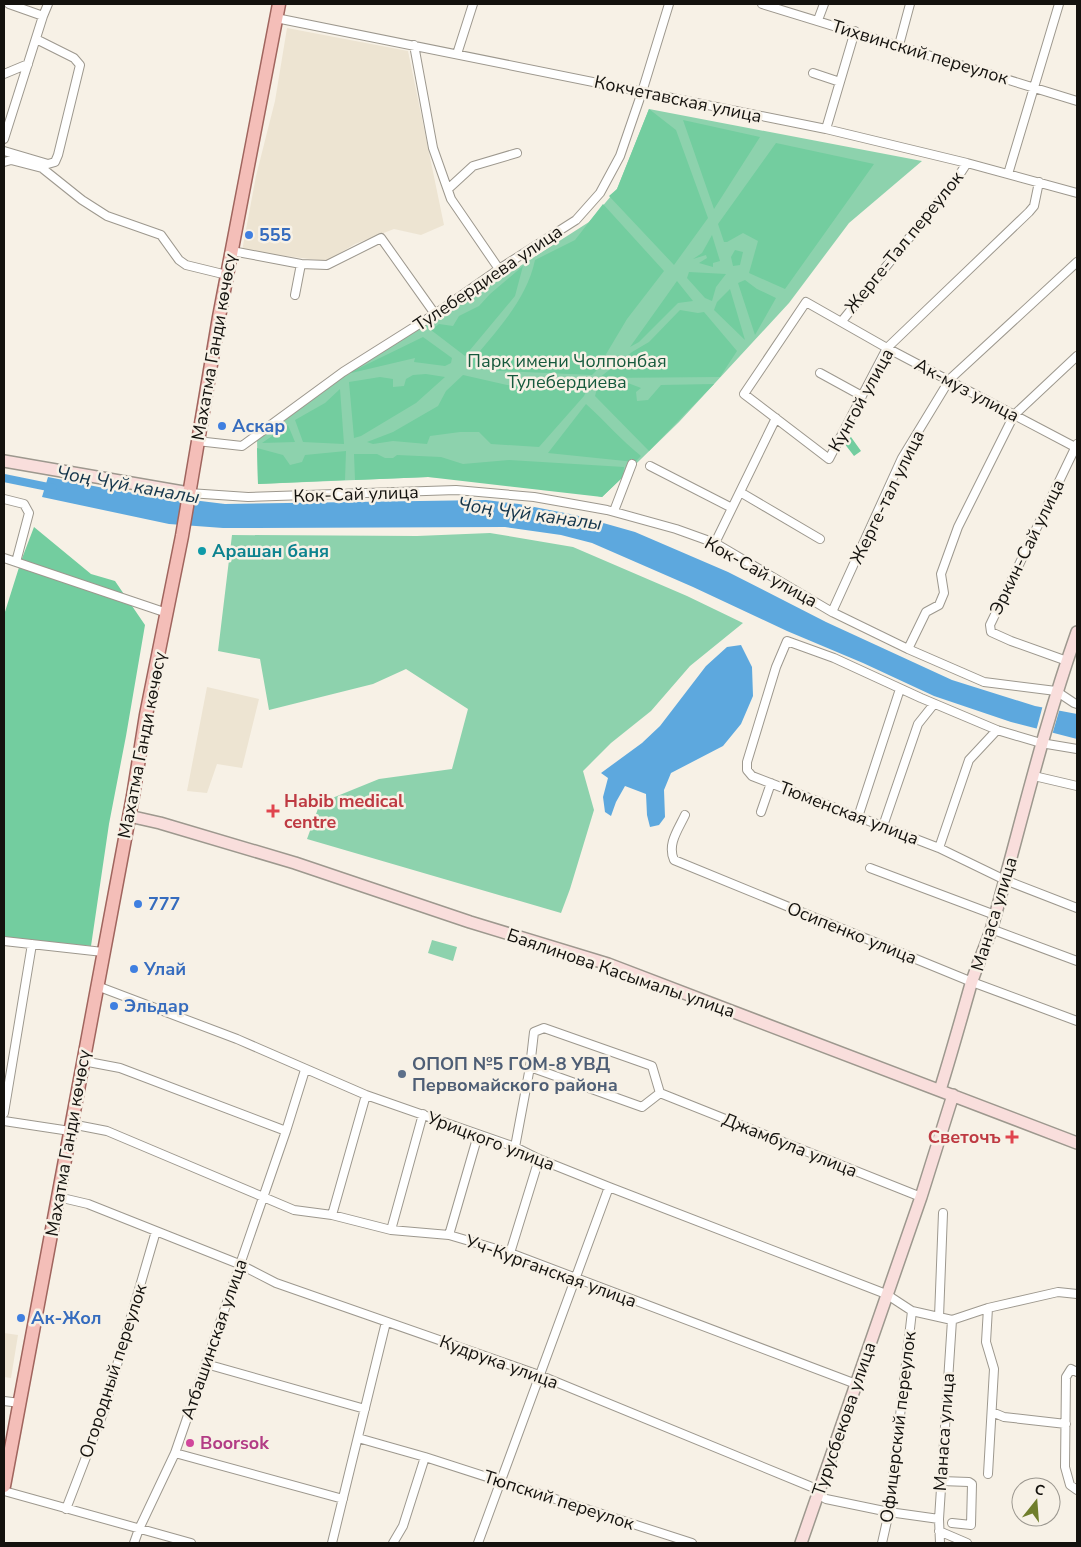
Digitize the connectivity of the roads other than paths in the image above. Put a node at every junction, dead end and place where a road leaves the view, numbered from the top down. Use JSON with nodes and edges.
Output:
{"nodes":[{"id":1,"x":9,"y":4,"type":"edge"},
{"id":2,"x":48,"y":4,"type":"edge"},
{"id":3,"x":278,"y":4,"type":"edge"},
{"id":4,"x":473,"y":4,"type":"edge"},
{"id":5,"x":669,"y":4,"type":"edge"},
{"id":6,"x":762,"y":4,"type":"edge"},
{"id":7,"x":824,"y":4,"type":"edge"},
{"id":8,"x":910,"y":4,"type":"edge"},
{"id":9,"x":1059,"y":4,"type":"edge"},
{"id":10,"x":43,"y":16,"type":"junction"},
{"id":11,"x":276,"y":18,"type":"junction"},
{"id":12,"x":818,"y":20,"type":"junction"},
{"id":13,"x":855,"y":32,"type":"junction"},
{"id":14,"x":36,"y":39,"type":"junction"},
{"id":15,"x":414,"y":45,"type":"junction"},
{"id":16,"x":899,"y":45,"type":"junction"},
{"id":17,"x":457,"y":54,"type":"junction"},
{"id":18,"x":28,"y":64,"type":"junction"},
{"id":19,"x":813,"y":73,"type":"dead end"},
{"id":20,"x":4,"y":74,"type":"edge"},
{"id":21,"x":840,"y":82,"type":"junction"},
{"id":22,"x":1034,"y":88,"type":"junction"},
{"id":23,"x":642,"y":92,"type":"junction"},
{"id":24,"x":1077,"y":101,"type":"edge"},
{"id":25,"x":826,"y":129,"type":"junction"},
{"id":26,"x":4,"y":139,"type":"edge"},
{"id":27,"x":4,"y":152,"type":"edge"},
{"id":28,"x":517,"y":153,"type":"dead end"},
{"id":29,"x":4,"y":162,"type":"edge"},
{"id":30,"x":967,"y":163,"type":"junction"},
{"id":31,"x":1008,"y":174,"type":"junction"},
{"id":32,"x":1039,"y":182,"type":"junction"},
{"id":33,"x":448,"y":190,"type":"junction"},
{"id":34,"x":1077,"y":193,"type":"edge"},
{"id":35,"x":232,"y":251,"type":"junction"},
{"id":36,"x":1077,"y":262,"type":"edge"},
{"id":37,"x":301,"y":264,"type":"junction"},
{"id":38,"x":499,"y":270,"type":"junction"},
{"id":39,"x":227,"y":275,"type":"junction"},
{"id":40,"x":295,"y":295,"type":"dead end"},
{"id":41,"x":806,"y":302,"type":"joint"},
{"id":42,"x":435,"y":314,"type":"junction"},
{"id":43,"x":842,"y":320,"type":"junction"},
{"id":44,"x":887,"y":348,"type":"junction"},
{"id":45,"x":1077,"y":356,"type":"edge"},
{"id":46,"x":820,"y":373,"type":"dead end"},
{"id":47,"x":950,"y":380,"type":"junction"},
{"id":48,"x":862,"y":396,"type":"junction"},
{"id":49,"x":1014,"y":415,"type":"junction"},
{"id":50,"x":776,"y":418,"type":"junction"},
{"id":51,"x":197,"y":441,"type":"junction"},
{"id":52,"x":1076,"y":446,"type":"edge"},
{"id":53,"x":4,"y":461,"type":"edge"},
{"id":54,"x":632,"y":464,"type":"dead end"},
{"id":55,"x":650,"y":466,"type":"dead end"},
{"id":56,"x":740,"y":492,"type":"junction"},
{"id":57,"x":189,"y":494,"type":"junction"},
{"id":58,"x":4,"y":499,"type":"edge"},
{"id":59,"x":732,"y":508,"type":"junction"},
{"id":60,"x":614,"y":511,"type":"junction"},
{"id":61,"x":820,"y":539,"type":"dead end"},
{"id":62,"x":715,"y":543,"type":"junction"},
{"id":63,"x":4,"y":558,"type":"edge"},
{"id":64,"x":16,"y":562,"type":"junction"},
{"id":65,"x":832,"y":612,"type":"junction"},
{"id":66,"x":167,"y":613,"type":"junction"},
{"id":67,"x":1077,"y":632,"type":"edge"},
{"id":68,"x":908,"y":650,"type":"junction"},
{"id":69,"x":1067,"y":661,"type":"junction"},
{"id":70,"x":900,"y":689,"type":"junction"},
{"id":71,"x":1055,"y":696,"type":"junction"},
{"id":72,"x":934,"y":704,"type":"junction"},
{"id":73,"x":1077,"y":704,"type":"edge"},
{"id":74,"x":997,"y":730,"type":"junction"},
{"id":75,"x":1042,"y":740,"type":"junction"},
{"id":76,"x":1077,"y":749,"type":"edge"},
{"id":77,"x":1034,"y":776,"type":"junction"},
{"id":78,"x":771,"y":783,"type":"junction"},
{"id":79,"x":1077,"y":786,"type":"edge"},
{"id":80,"x":760,"y":812,"type":"dead end"},
{"id":81,"x":685,"y":815,"type":"dead end"},
{"id":82,"x":129,"y":816,"type":"junction"},
{"id":83,"x":858,"y":817,"type":"junction"},
{"id":84,"x":883,"y":826,"type":"junction"},
{"id":85,"x":939,"y":848,"type":"junction"},
{"id":86,"x":870,"y":868,"type":"dead end"},
{"id":87,"x":1005,"y":880,"type":"junction"},
{"id":88,"x":1077,"y":908,"type":"edge"},
{"id":89,"x":995,"y":915,"type":"junction"},
{"id":90,"x":991,"y":929,"type":"junction"},
{"id":91,"x":4,"y":941,"type":"edge"},
{"id":92,"x":32,"y":944,"type":"junction"},
{"id":93,"x":103,"y":952,"type":"junction"},
{"id":94,"x":1077,"y":961,"type":"edge"},
{"id":95,"x":972,"y":982,"type":"junction"},
{"id":96,"x":97,"y":986,"type":"junction"},
{"id":97,"x":1077,"y":1021,"type":"edge"},
{"id":98,"x":83,"y":1061,"type":"junction"},
{"id":99,"x":530,"y":1067,"type":"junction"},
{"id":100,"x":305,"y":1070,"type":"junction"},
{"id":101,"x":940,"y":1090,"type":"junction"},
{"id":102,"x":660,"y":1093,"type":"junction"},
{"id":103,"x":366,"y":1095,"type":"junction"},
{"id":104,"x":953,"y":1095,"type":"junction"},
{"id":105,"x":4,"y":1113,"type":"edge"},
{"id":106,"x":423,"y":1114,"type":"junction"},
{"id":107,"x":4,"y":1121,"type":"edge"},
{"id":108,"x":71,"y":1127,"type":"junction"},
{"id":109,"x":286,"y":1131,"type":"junction"},
{"id":110,"x":478,"y":1135,"type":"junction"},
{"id":111,"x":1077,"y":1143,"type":"edge"},
{"id":112,"x":515,"y":1147,"type":"junction"},
{"id":113,"x":538,"y":1159,"type":"junction"},
{"id":114,"x":609,"y":1187,"type":"junction"},
{"id":115,"x":264,"y":1196,"type":"junction"},
{"id":116,"x":58,"y":1197,"type":"junction"},
{"id":117,"x":921,"y":1197,"type":"junction"},
{"id":118,"x":943,"y":1212,"type":"dead end"},
{"id":119,"x":332,"y":1215,"type":"junction"},
{"id":120,"x":391,"y":1230,"type":"junction"},
{"id":121,"x":156,"y":1231,"type":"junction"},
{"id":122,"x":449,"y":1235,"type":"junction"},
{"id":123,"x":510,"y":1253,"type":"junction"},
{"id":124,"x":239,"y":1264,"type":"junction"},
{"id":125,"x":574,"y":1279,"type":"junction"},
{"id":126,"x":886,"y":1294,"type":"junction"},
{"id":127,"x":1077,"y":1294,"type":"edge"},
{"id":128,"x":988,"y":1308,"type":"junction"},
{"id":129,"x":912,"y":1311,"type":"junction"},
{"id":130,"x":939,"y":1317,"type":"junction"},
{"id":131,"x":952,"y":1320,"type":"junction"},
{"id":132,"x":386,"y":1322,"type":"junction"},
{"id":133,"x":206,"y":1364,"type":"junction"},
{"id":134,"x":1077,"y":1372,"type":"edge"},
{"id":135,"x":540,"y":1375,"type":"junction"},
{"id":136,"x":856,"y":1384,"type":"junction"},
{"id":137,"x":4,"y":1401,"type":"edge"},
{"id":138,"x":20,"y":1403,"type":"junction"},
{"id":139,"x":365,"y":1410,"type":"junction"},
{"id":140,"x":992,"y":1412,"type":"junction"},
{"id":141,"x":1066,"y":1424,"type":"junction"},
{"id":142,"x":358,"y":1438,"type":"junction"},
{"id":143,"x":176,"y":1454,"type":"junction"},
{"id":144,"x":425,"y":1457,"type":"junction"},
{"id":145,"x":988,"y":1474,"type":"dead end"},
{"id":146,"x":501,"y":1481,"type":"junction"},
{"id":147,"x":941,"y":1481,"type":"junction"},
{"id":148,"x":4,"y":1486,"type":"edge"},
{"id":149,"x":819,"y":1490,"type":"junction"},
{"id":150,"x":1077,"y":1490,"type":"edge"},
{"id":151,"x":4,"y":1492,"type":"edge"},
{"id":152,"x":342,"y":1500,"type":"junction"},
{"id":153,"x":66,"y":1509,"type":"junction"},
{"id":154,"x":889,"y":1512,"type":"junction"},
{"id":155,"x":939,"y":1519,"type":"junction"},
{"id":156,"x":952,"y":1523,"type":"dead end"},
{"id":157,"x":139,"y":1529,"type":"junction"},
{"id":158,"x":939,"y":1532,"type":"junction"},
{"id":159,"x":134,"y":1543,"type":"edge"},
{"id":160,"x":191,"y":1543,"type":"edge"},
{"id":161,"x":332,"y":1543,"type":"edge"},
{"id":162,"x":394,"y":1543,"type":"edge"},
{"id":163,"x":478,"y":1543,"type":"edge"},
{"id":164,"x":692,"y":1543,"type":"edge"},
{"id":165,"x":801,"y":1543,"type":"edge"},
{"id":166,"x":882,"y":1543,"type":"edge"},
{"id":167,"x":940,"y":1543,"type":"edge"},
{"id":168,"x":967,"y":1543,"type":"edge"}],
"edges":[{"from":1,"to":10,"type":"street"},
{"from":2,"to":10,"type":"street"},
{"from":3,"to":11,"type":"main road","name":"Махатма Ганди көчөсү"},
{"from":4,"to":17,"type":"street"},
{"from":5,"to":23,"type":"street","name":"Тулебердиева улица"},
{"from":6,"to":12,"type":"street","name":"Тихвинский переулок"},
{"from":7,"to":12,"type":"street"},
{"from":8,"to":16,"type":"street"},
{"from":9,"to":22,"type":"street"},
{"from":10,"to":14,"type":"street"},
{"from":11,"to":15,"type":"street","name":"Кокчетавская улица"},
{"from":11,"to":35,"type":"main road","name":"Махатма Ганди көчөсү"},
{"from":12,"to":13,"type":"street","name":"Тихвинский переулок"},
{"from":13,"to":16,"type":"street","name":"Тихвинский переулок"},
{"from":13,"to":21,"type":"street"},
{"from":14,"to":18,"type":"street"},
{"from":14,"to":27,"type":"street"},
{"from":15,"to":17,"type":"street","name":"Кокчетавская улица"},
{"from":15,"to":33,"type":"street"},
{"from":16,"to":22,"type":"street","name":"Тихвинский переулок"},
{"from":17,"to":23,"type":"street","name":"Кокчетавская улица"},
{"from":18,"to":20,"type":"street"},
{"from":18,"to":26,"type":"street"},
{"from":19,"to":21,"type":"street"},
{"from":21,"to":25,"type":"street"},
{"from":22,"to":24,"type":"street","name":"Тихвинский переулок"},
{"from":22,"to":31,"type":"street"},
{"from":23,"to":25,"type":"street","name":"Кокчетавская улица"},
{"from":23,"to":38,"type":"street","name":"Тулебердиева улица"},
{"from":25,"to":30,"type":"street","name":"Кокчетавская улица"},
{"from":28,"to":33,"type":"street"},
{"from":29,"to":39,"type":"street"},
{"from":30,"to":31,"type":"street","name":"Кокчетавская улица"},
{"from":30,"to":43,"type":"street","name":"Жерге-Тал переулок"},
{"from":31,"to":32,"type":"street","name":"Кокчетавская улица"},
{"from":32,"to":34,"type":"street","name":"Кокчетавская улица"},
{"from":32,"to":44,"type":"street","name":"Кунгой улица"},
{"from":33,"to":38,"type":"street"},
{"from":35,"to":37,"type":"street"},
{"from":35,"to":39,"type":"main road","name":"Махатма Ганди көчөсү"},
{"from":36,"to":47,"type":"street","name":"Жерге-тал улица"},
{"from":37,"to":40,"type":"street"},
{"from":37,"to":42,"type":"street"},
{"from":38,"to":42,"type":"street","name":"Тулебердиева улица"},
{"from":39,"to":51,"type":"main road","name":"Махатма Ганди көчөсү"},
{"from":41,"to":43,"type":"street","name":"Ак-муз улица"},
{"from":41,"to":50,"type":"street","name":"Кунгой улица"},
{"from":42,"to":51,"type":"street","name":"Тулебердиева улица"},
{"from":43,"to":44,"type":"street","name":"Ак-муз улица"},
{"from":44,"to":47,"type":"street","name":"Ак-муз улица"},
{"from":44,"to":48,"type":"street","name":"Кунгой улица"},
{"from":45,"to":49,"type":"street"},
{"from":46,"to":48,"type":"street"},
{"from":47,"to":49,"type":"street","name":"Ак-муз улица"},
{"from":47,"to":65,"type":"street","name":"Жерге-тал улица"},
{"from":48,"to":50,"type":"street","name":"Кунгой улица"},
{"from":49,"to":52,"type":"street","name":"Ак-муз улица"},
{"from":49,"to":68,"type":"street"},
{"from":50,"to":56,"type":"street"},
{"from":51,"to":57,"type":"main road","name":"Махатма Ганди көчөсү"},
{"from":52,"to":69,"type":"street","name":"Эркин-Сай улица"},
{"from":53,"to":57,"type":"street"},
{"from":54,"to":60,"type":"street"},
{"from":55,"to":59,"type":"street"},
{"from":56,"to":59,"type":"street"},
{"from":56,"to":61,"type":"street"},
{"from":57,"to":60,"type":"street","name":"Кок-Сай улица"},
{"from":57,"to":66,"type":"main road","name":"Махатма Ганди көчөсү"},
{"from":58,"to":64,"type":"street"},
{"from":59,"to":62,"type":"street"},
{"from":60,"to":62,"type":"street","name":"Кок-Сай улица"},
{"from":62,"to":65,"type":"street","name":"Кок-Сай улица"},
{"from":63,"to":64,"type":"street"},
{"from":64,"to":66,"type":"street"},
{"from":65,"to":68,"type":"street","name":"Кок-Сай улица"},
{"from":66,"to":82,"type":"main road","name":"Махатма Ганди көчөсү"},
{"from":67,"to":69,"type":"street"},
{"from":68,"to":71,"type":"street","name":"Кок-Сай улица"},
{"from":69,"to":71,"type":"street"},
{"from":70,"to":72,"type":"street"},
{"from":70,"to":78,"type":"street","name":"Тюменская улица"},
{"from":70,"to":83,"type":"street"},
{"from":71,"to":73,"type":"street","name":"Кок-Сай улица"},
{"from":71,"to":75,"type":"street","name":"Манаса улица"},
{"from":72,"to":74,"type":"street"},
{"from":72,"to":84,"type":"street"},
{"from":74,"to":75,"type":"street"},
{"from":74,"to":85,"type":"street"},
{"from":75,"to":76,"type":"street"},
{"from":75,"to":77,"type":"street","name":"Манаса улица"},
{"from":77,"to":79,"type":"street"},
{"from":77,"to":87,"type":"street","name":"Манаса улица"},
{"from":78,"to":80,"type":"street"},
{"from":78,"to":83,"type":"street","name":"Тюменская улица"},
{"from":81,"to":95,"type":"street","name":"Осипенко улица"},
{"from":82,"to":93,"type":"main road","name":"Махатма Ганди көчөсү"},
{"from":82,"to":101,"type":"street","name":"Баялинова Касымалы улица"},
{"from":83,"to":84,"type":"street","name":"Тюменская улица"},
{"from":84,"to":85,"type":"street","name":"Тюменская улица"},
{"from":85,"to":87,"type":"street","name":"Тюменская улица"},
{"from":86,"to":89,"type":"street"},
{"from":87,"to":88,"type":"street","name":"Тюменская улица"},
{"from":87,"to":89,"type":"street","name":"Манаса улица"},
{"from":89,"to":90,"type":"street","name":"Манаса улица"},
{"from":90,"to":94,"type":"street"},
{"from":90,"to":95,"type":"street","name":"Манаса улица"},
{"from":91,"to":92,"type":"street"},
{"from":92,"to":93,"type":"street"},
{"from":92,"to":105,"type":"street"},
{"from":93,"to":96,"type":"main road","name":"Махатма Ганди көчөсү"},
{"from":95,"to":97,"type":"street","name":"Осипенко улица"},
{"from":95,"to":101,"type":"street","name":"Манаса улица"},
{"from":96,"to":98,"type":"main road","name":"Махатма Ганди көчөсү"},
{"from":96,"to":100,"type":"street","name":"Урицкого улица"},
{"from":98,"to":108,"type":"main road","name":"Махатма Ганди көчөсү"},
{"from":98,"to":109,"type":"street"},
{"from":99,"to":102,"type":"street"},
{"from":99,"to":102,"type":"street"},
{"from":99,"to":112,"type":"street"},
{"from":100,"to":103,"type":"street","name":"Урицкого улица"},
{"from":100,"to":109,"type":"street","name":"Атбашинская улица"},
{"from":101,"to":104,"type":"street","name":"Баялинова Касымалы улица"},
{"from":102,"to":117,"type":"street","name":"Джамбула улица"},
{"from":103,"to":106,"type":"street","name":"Урицкого улица"},
{"from":103,"to":119,"type":"street"},
{"from":104,"to":111,"type":"street","name":"Баялинова Касымалы улица"},
{"from":104,"to":117,"type":"street"},
{"from":106,"to":110,"type":"street","name":"Урицкого улица"},
{"from":106,"to":120,"type":"street"},
{"from":107,"to":108,"type":"street","name":"Уч-Курганская улица"},
{"from":108,"to":115,"type":"street","name":"Уч-Курганская улица"},
{"from":108,"to":116,"type":"main road","name":"Махатма Ганди көчөсү"},
{"from":109,"to":115,"type":"street","name":"Атбашинская улица"},
{"from":110,"to":112,"type":"street","name":"Урицкого улица"},
{"from":110,"to":122,"type":"street"},
{"from":112,"to":113,"type":"street","name":"Урицкого улица"},
{"from":113,"to":114,"type":"street","name":"Урицкого улица"},
{"from":113,"to":123,"type":"street"},
{"from":114,"to":125,"type":"street"},
{"from":114,"to":126,"type":"street","name":"Урицкого улица"},
{"from":115,"to":119,"type":"street","name":"Уч-Курганская улица"},
{"from":115,"to":124,"type":"street","name":"Атбашинская улица"},
{"from":116,"to":121,"type":"street","name":"Кудрука улица"},
{"from":116,"to":138,"type":"main road","name":"Махатма Ганди көчөсү"},
{"from":117,"to":126,"type":"street"},
{"from":118,"to":130,"type":"street"},
{"from":119,"to":120,"type":"street","name":"Уч-Курганская улица"},
{"from":120,"to":122,"type":"street","name":"Уч-Курганская улица"},
{"from":121,"to":124,"type":"street","name":"Кудрука улица"},
{"from":121,"to":153,"type":"street","name":"Огородный переулок"},
{"from":122,"to":123,"type":"street","name":"Уч-Курганская улица"},
{"from":123,"to":125,"type":"street","name":"Уч-Курганская улица"},
{"from":124,"to":132,"type":"street","name":"Кудрука улица"},
{"from":124,"to":133,"type":"street","name":"Атбашинская улица"},
{"from":125,"to":135,"type":"street"},
{"from":125,"to":136,"type":"street","name":"Уч-Курганская улица"},
{"from":126,"to":129,"type":"street"},
{"from":126,"to":136,"type":"street","name":"Турусбекова улица"},
{"from":127,"to":128,"type":"street"},
{"from":128,"to":131,"type":"street"},
{"from":128,"to":140,"type":"street"},
{"from":129,"to":130,"type":"street"},
{"from":129,"to":154,"type":"street","name":"Офицерский переулок"},
{"from":130,"to":131,"type":"street"},
{"from":131,"to":147,"type":"street","name":"Манаса улица"},
{"from":132,"to":135,"type":"street","name":"Кудрука улица"},
{"from":132,"to":139,"type":"street"},
{"from":133,"to":139,"type":"street"},
{"from":133,"to":143,"type":"street","name":"Атбашинская улица"},
{"from":134,"to":141,"type":"street"},
{"from":135,"to":146,"type":"street"},
{"from":135,"to":149,"type":"street","name":"Кудрука улица"},
{"from":136,"to":149,"type":"street","name":"Турусбекова улица"},
{"from":137,"to":138,"type":"street"},
{"from":138,"to":148,"type":"main road","name":"Махатма Ганди көчөсү"},
{"from":139,"to":142,"type":"street"},
{"from":140,"to":141,"type":"street"},
{"from":140,"to":145,"type":"street"},
{"from":141,"to":150,"type":"street"},
{"from":142,"to":144,"type":"street","name":"Тюпский переулок"},
{"from":142,"to":152,"type":"street"},
{"from":143,"to":152,"type":"street"},
{"from":143,"to":157,"type":"street","name":"Атбашинская улица"},
{"from":144,"to":146,"type":"street","name":"Тюпский переулок"},
{"from":144,"to":162,"type":"street"},
{"from":146,"to":163,"type":"street"},
{"from":146,"to":164,"type":"street","name":"Тюпский переулок"},
{"from":147,"to":155,"type":"street","name":"Манаса улица"},
{"from":147,"to":156,"type":"street"},
{"from":149,"to":154,"type":"street","name":"Кудрука улица"},
{"from":149,"to":165,"type":"street","name":"Турусбекова улица"},
{"from":151,"to":153,"type":"street"},
{"from":152,"to":161,"type":"street"},
{"from":153,"to":157,"type":"street"},
{"from":154,"to":155,"type":"street","name":"Кудрука улица"},
{"from":154,"to":166,"type":"street","name":"Офицерский переулок"},
{"from":155,"to":158,"type":"street","name":"Манаса улица"},
{"from":157,"to":159,"type":"street","name":"Атбашинская улица"},
{"from":157,"to":160,"type":"street"},
{"from":158,"to":167,"type":"street","name":"Манаса улица"},
{"from":158,"to":168,"type":"street"}]}
